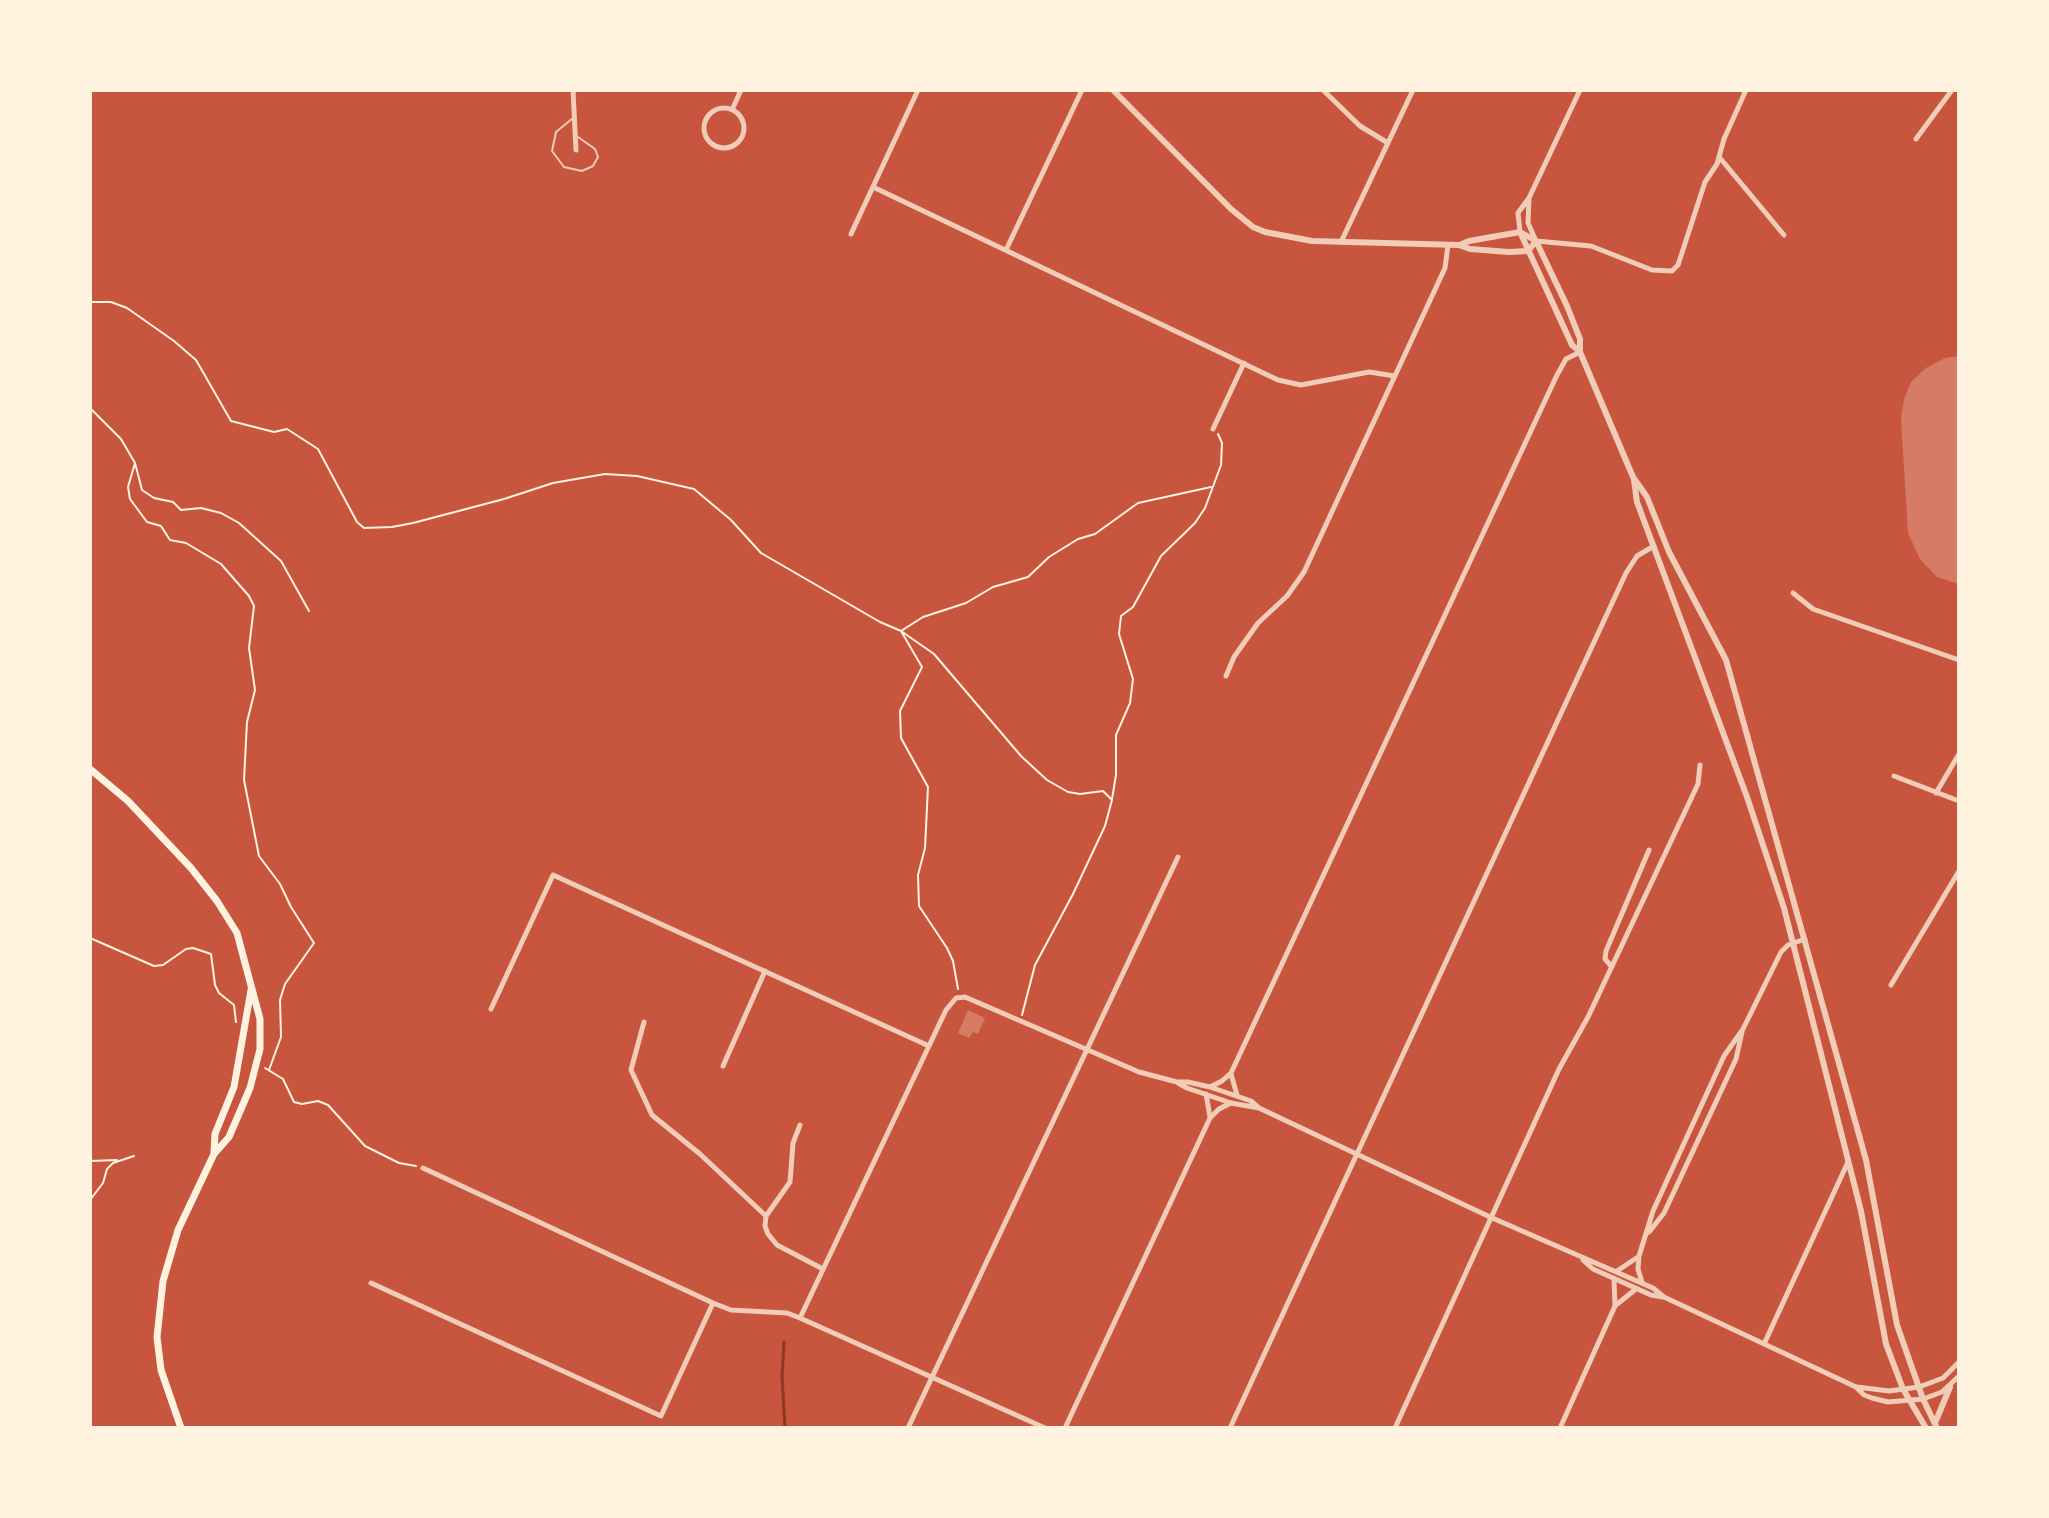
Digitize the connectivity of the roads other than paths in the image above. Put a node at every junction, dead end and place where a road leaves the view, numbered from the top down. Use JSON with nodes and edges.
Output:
{"nodes":[{"id":1,"x":573,"y":90,"type":"edge"},
{"id":2,"x":741,"y":90,"type":"edge"},
{"id":3,"x":918,"y":90,"type":"edge"},
{"id":4,"x":1082,"y":90,"type":"edge"},
{"id":5,"x":1113,"y":90,"type":"edge"},
{"id":6,"x":1323,"y":90,"type":"edge"},
{"id":7,"x":1413,"y":90,"type":"edge"},
{"id":8,"x":1580,"y":90,"type":"edge"},
{"id":9,"x":1746,"y":90,"type":"edge"},
{"id":10,"x":1952,"y":90,"type":"edge"},
{"id":11,"x":732,"y":110,"type":"junction"},
{"id":12,"x":575,"y":116,"type":"junction"},
{"id":13,"x":577,"y":137,"type":"junction"},
{"id":14,"x":1916,"y":139,"type":"dead end"},
{"id":15,"x":1388,"y":143,"type":"junction"},
{"id":16,"x":576,"y":150,"type":"dead end"},
{"id":17,"x":1720,"y":158,"type":"junction"},
{"id":18,"x":873,"y":187,"type":"junction"},
{"id":19,"x":1529,"y":198,"type":"junction"},
{"id":20,"x":1520,"y":232,"type":"junction"},
{"id":21,"x":851,"y":234,"type":"dead end"},
{"id":22,"x":1784,"y":235,"type":"dead end"},
{"id":23,"x":1536,"y":241,"type":"junction"},
{"id":24,"x":1341,"y":242,"type":"junction"},
{"id":25,"x":1448,"y":245,"type":"junction"},
{"id":26,"x":1459,"y":245,"type":"junction"},
{"id":27,"x":1006,"y":250,"type":"junction"},
{"id":28,"x":1528,"y":251,"type":"junction"},
{"id":29,"x":1580,"y":352,"type":"junction"},
{"id":30,"x":1244,"y":363,"type":"junction"},
{"id":31,"x":1395,"y":376,"type":"junction"},
{"id":32,"x":1215,"y":430,"type":"road end"},
{"id":33,"x":1633,"y":477,"type":"junction"},
{"id":34,"x":1654,"y":546,"type":"junction"},
{"id":35,"x":1793,"y":593,"type":"dead end"},
{"id":36,"x":1959,"y":660,"type":"edge"},
{"id":37,"x":1226,"y":676,"type":"dead end"},
{"id":38,"x":1959,"y":754,"type":"edge"},
{"id":39,"x":1700,"y":765,"type":"dead end"},
{"id":40,"x":90,"y":769,"type":"edge"},
{"id":41,"x":1894,"y":776,"type":"dead end"},
{"id":42,"x":1936,"y":793,"type":"junction"},
{"id":43,"x":1959,"y":801,"type":"edge"},
{"id":44,"x":1649,"y":850,"type":"dead end"},
{"id":45,"x":1178,"y":857,"type":"dead end"},
{"id":46,"x":1959,"y":871,"type":"edge"},
{"id":47,"x":1805,"y":939,"type":"junction"},
{"id":48,"x":1792,"y":942,"type":"junction"},
{"id":49,"x":1612,"y":967,"type":"junction"},
{"id":50,"x":765,"y":971,"type":"junction"},
{"id":51,"x":1891,"y":985,"type":"dead end"},
{"id":52,"x":251,"y":990,"type":"junction"},
{"id":53,"x":491,"y":1009,"type":"dead end"},
{"id":54,"x":644,"y":1022,"type":"dead end"},
{"id":55,"x":1743,"y":1029,"type":"junction"},
{"id":56,"x":929,"y":1046,"type":"junction"},
{"id":57,"x":1088,"y":1049,"type":"junction"},
{"id":58,"x":723,"y":1066,"type":"dead end"},
{"id":59,"x":1231,"y":1073,"type":"junction"},
{"id":60,"x":1177,"y":1082,"type":"junction"},
{"id":61,"x":1210,"y":1087,"type":"junction"},
{"id":62,"x":1206,"y":1094,"type":"junction"},
{"id":63,"x":1237,"y":1096,"type":"junction"},
{"id":64,"x":1231,"y":1103,"type":"junction"},
{"id":65,"x":1259,"y":1108,"type":"junction"},
{"id":66,"x":1210,"y":1118,"type":"junction"},
{"id":67,"x":800,"y":1125,"type":"dead end"},
{"id":68,"x":214,"y":1154,"type":"junction"},
{"id":69,"x":1355,"y":1154,"type":"junction"},
{"id":70,"x":1848,"y":1162,"type":"junction"},
{"id":71,"x":423,"y":1168,"type":"road end"},
{"id":72,"x":766,"y":1216,"type":"junction"},
{"id":73,"x":1490,"y":1217,"type":"junction"},
{"id":74,"x":1646,"y":1236,"type":"junction"},
{"id":75,"x":1639,"y":1256,"type":"junction"},
{"id":76,"x":1580,"y":1258,"type":"junction"},
{"id":77,"x":823,"y":1269,"type":"junction"},
{"id":78,"x":1617,"y":1271,"type":"junction"},
{"id":79,"x":1614,"y":1279,"type":"junction"},
{"id":80,"x":371,"y":1283,"type":"dead end"},
{"id":81,"x":1642,"y":1283,"type":"junction"},
{"id":82,"x":1637,"y":1289,"type":"junction"},
{"id":83,"x":1664,"y":1297,"type":"junction"},
{"id":84,"x":713,"y":1303,"type":"junction"},
{"id":85,"x":1615,"y":1306,"type":"junction"},
{"id":86,"x":800,"y":1318,"type":"junction"},
{"id":87,"x":1764,"y":1344,"type":"junction"},
{"id":88,"x":1959,"y":1362,"type":"edge"},
{"id":89,"x":1959,"y":1376,"type":"edge"},
{"id":90,"x":932,"y":1377,"type":"junction"},
{"id":91,"x":1856,"y":1387,"type":"junction"},
{"id":92,"x":1919,"y":1387,"type":"junction"},
{"id":93,"x":1950,"y":1387,"type":"junction"},
{"id":94,"x":1903,"y":1389,"type":"junction"},
{"id":95,"x":1923,"y":1399,"type":"junction"},
{"id":96,"x":1909,"y":1401,"type":"junction"},
{"id":97,"x":1936,"y":1426,"type":"edge"},
{"id":98,"x":181,"y":1428,"type":"edge"},
{"id":99,"x":908,"y":1428,"type":"edge"},
{"id":100,"x":1045,"y":1428,"type":"edge"},
{"id":101,"x":1065,"y":1428,"type":"edge"},
{"id":102,"x":1230,"y":1428,"type":"edge"},
{"id":103,"x":1395,"y":1428,"type":"edge"},
{"id":104,"x":1560,"y":1428,"type":"edge"},
{"id":105,"x":1926,"y":1428,"type":"edge"}],
"edges":[{"from":1,"to":12,"type":"street"},
{"from":2,"to":11,"type":"street"},
{"from":3,"to":18,"type":"street"},
{"from":4,"to":27,"type":"street"},
{"from":5,"to":24,"type":"street"},
{"from":6,"to":15,"type":"street"},
{"from":7,"to":15,"type":"street"},
{"from":8,"to":19,"type":"street"},
{"from":9,"to":17,"type":"street"},
{"from":10,"to":14,"type":"street"},
{"from":11,"to":11,"type":"street"},
{"from":12,"to":13,"type":"street"},
{"from":12,"to":13,"type":"lane"},
{"from":13,"to":16,"type":"street"},
{"from":15,"to":24,"type":"street"},
{"from":17,"to":22,"type":"street"},
{"from":17,"to":23,"type":"street"},
{"from":18,"to":21,"type":"street"},
{"from":18,"to":27,"type":"street"},
{"from":19,"to":20,"type":"street"},
{"from":19,"to":23,"type":"street"},
{"from":20,"to":23,"type":"street"},
{"from":20,"to":26,"type":"street"},
{"from":20,"to":28,"type":"street"},
{"from":23,"to":28,"type":"street"},
{"from":23,"to":29,"type":"street"},
{"from":24,"to":25,"type":"street"},
{"from":25,"to":26,"type":"street"},
{"from":25,"to":31,"type":"street"},
{"from":26,"to":28,"type":"street"},
{"from":27,"to":30,"type":"street"},
{"from":28,"to":29,"type":"street"},
{"from":29,"to":33,"type":"street"},
{"from":29,"to":59,"type":"street"},
{"from":30,"to":31,"type":"street"},
{"from":30,"to":32,"type":"street"},
{"from":31,"to":37,"type":"street"},
{"from":33,"to":34,"type":"street"},
{"from":33,"to":47,"type":"street"},
{"from":34,"to":48,"type":"street"},
{"from":34,"to":69,"type":"street"},
{"from":35,"to":36,"type":"street"},
{"from":38,"to":42,"type":"street"},
{"from":39,"to":49,"type":"street"},
{"from":40,"to":52,"type":"main road"},
{"from":41,"to":42,"type":"street"},
{"from":42,"to":43,"type":"street"},
{"from":44,"to":49,"type":"street"},
{"from":45,"to":57,"type":"street"},
{"from":46,"to":51,"type":"street"},
{"from":47,"to":48,"type":"street"},
{"from":47,"to":92,"type":"street"},
{"from":48,"to":55,"type":"street"},
{"from":48,"to":70,"type":"street"},
{"from":49,"to":73,"type":"street"},
{"from":50,"to":53,"type":"street"},
{"from":50,"to":56,"type":"street"},
{"from":50,"to":58,"type":"street"},
{"from":52,"to":68,"type":"main road"},
{"from":52,"to":68,"type":"main road"},
{"from":54,"to":72,"type":"street"},
{"from":55,"to":74,"type":"street"},
{"from":55,"to":74,"type":"street"},
{"from":56,"to":57,"type":"street"},
{"from":56,"to":77,"type":"street"},
{"from":57,"to":60,"type":"street"},
{"from":57,"to":90,"type":"street"},
{"from":59,"to":61,"type":"street"},
{"from":59,"to":63,"type":"street"},
{"from":60,"to":61,"type":"street"},
{"from":60,"to":62,"type":"street"},
{"from":61,"to":63,"type":"street"},
{"from":62,"to":64,"type":"street"},
{"from":62,"to":66,"type":"street"},
{"from":63,"to":65,"type":"street"},
{"from":64,"to":65,"type":"street"},
{"from":64,"to":66,"type":"street"},
{"from":65,"to":69,"type":"street"},
{"from":66,"to":101,"type":"street"},
{"from":67,"to":72,"type":"street"},
{"from":68,"to":98,"type":"main road"},
{"from":69,"to":73,"type":"street"},
{"from":69,"to":102,"type":"street"},
{"from":70,"to":87,"type":"street"},
{"from":70,"to":94,"type":"street"},
{"from":71,"to":84,"type":"street"},
{"from":72,"to":77,"type":"street"},
{"from":73,"to":76,"type":"street"},
{"from":73,"to":103,"type":"street"},
{"from":74,"to":75,"type":"street"},
{"from":75,"to":78,"type":"street"},
{"from":75,"to":81,"type":"street"},
{"from":76,"to":78,"type":"street"},
{"from":76,"to":79,"type":"street"},
{"from":77,"to":86,"type":"street"},
{"from":78,"to":81,"type":"street"},
{"from":79,"to":82,"type":"street"},
{"from":79,"to":85,"type":"street"},
{"from":80,"to":84,"type":"street"},
{"from":81,"to":83,"type":"street"},
{"from":82,"to":83,"type":"street"},
{"from":82,"to":85,"type":"street"},
{"from":83,"to":87,"type":"street"},
{"from":84,"to":86,"type":"street"},
{"from":85,"to":104,"type":"street"},
{"from":86,"to":90,"type":"street"},
{"from":87,"to":91,"type":"street"},
{"from":88,"to":92,"type":"street"},
{"from":89,"to":93,"type":"street"},
{"from":90,"to":99,"type":"street"},
{"from":90,"to":100,"type":"street"},
{"from":91,"to":94,"type":"street"},
{"from":91,"to":96,"type":"street"},
{"from":92,"to":94,"type":"street"},
{"from":92,"to":95,"type":"street"},
{"from":93,"to":95,"type":"street"},
{"from":93,"to":97,"type":"street"},
{"from":94,"to":96,"type":"street"},
{"from":95,"to":96,"type":"street"},
{"from":95,"to":97,"type":"street"},
{"from":96,"to":105,"type":"street"}]}
